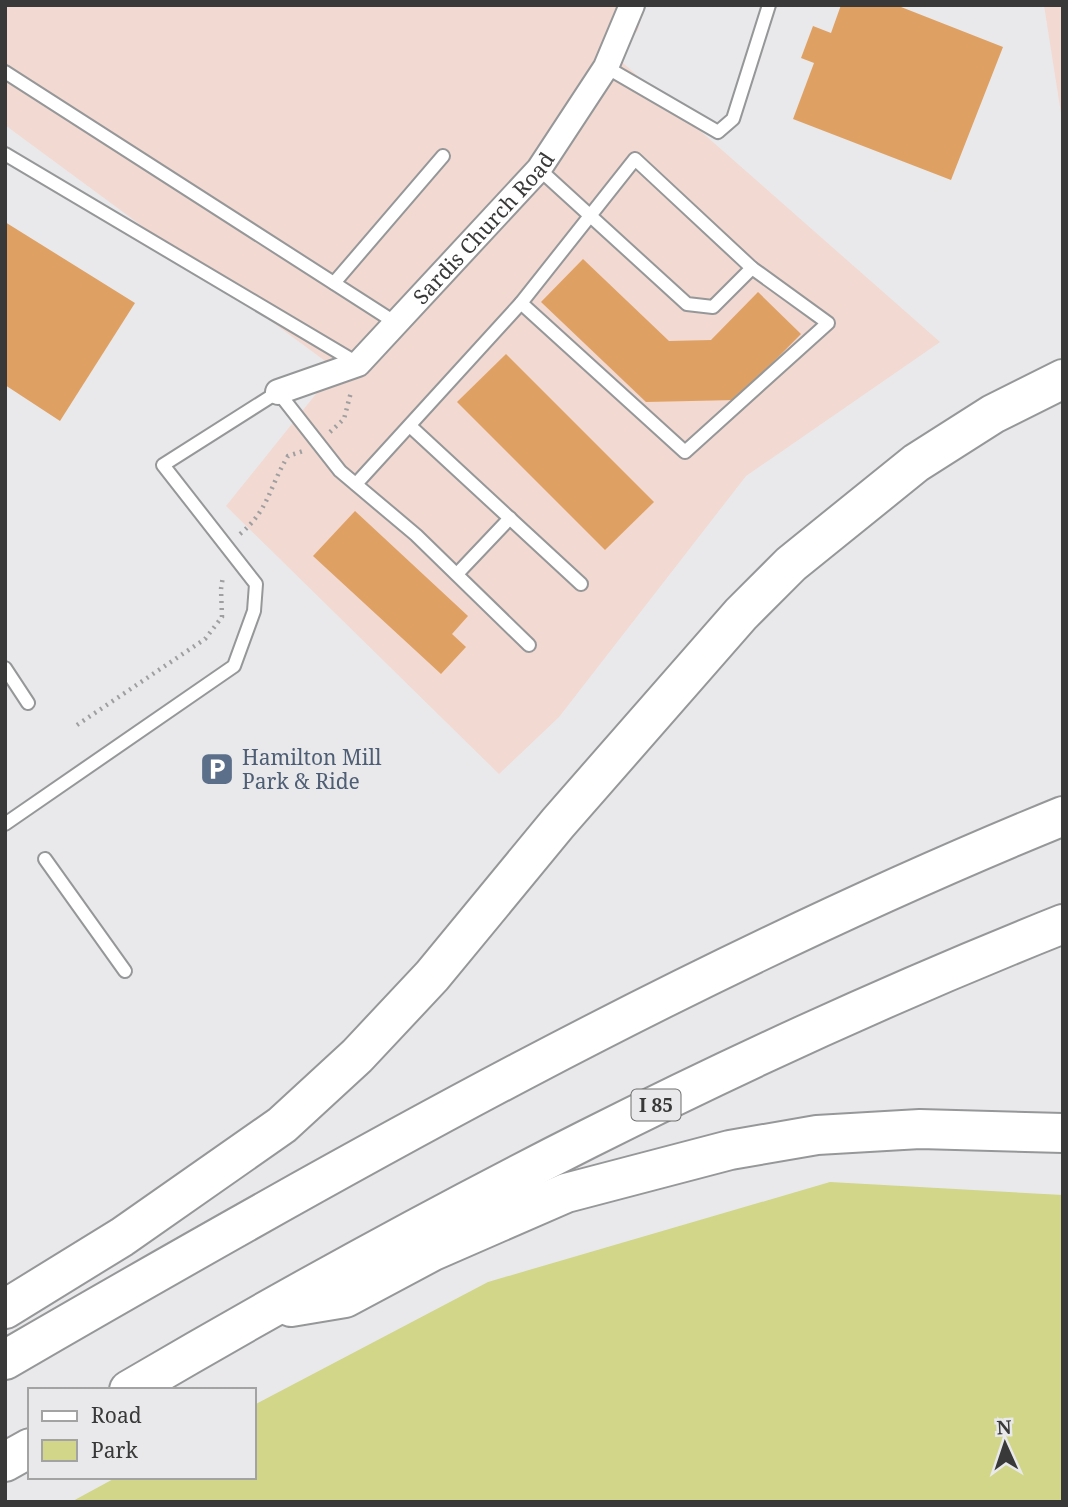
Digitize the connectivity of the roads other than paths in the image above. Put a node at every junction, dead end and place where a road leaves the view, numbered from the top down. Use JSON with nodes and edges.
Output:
{"nodes":[{"id":1,"x":632,"y":5,"type":"edge"},
{"id":2,"x":769,"y":5,"type":"edge"},
{"id":3,"x":606,"y":67,"type":"junction"},
{"id":4,"x":5,"y":72,"type":"edge"},
{"id":5,"x":5,"y":154,"type":"edge"},
{"id":6,"x":443,"y":156,"type":"dead end"},
{"id":7,"x":539,"y":169,"type":"junction"},
{"id":8,"x":591,"y":216,"type":"junction"},
{"id":9,"x":752,"y":268,"type":"junction"},
{"id":10,"x":334,"y":283,"type":"junction"},
{"id":11,"x":521,"y":303,"type":"junction"},
{"id":12,"x":396,"y":323,"type":"junction"},
{"id":13,"x":358,"y":364,"type":"junction"},
{"id":14,"x":1063,"y":379,"type":"edge"},
{"id":15,"x":278,"y":392,"type":"junction"},
{"id":16,"x":410,"y":426,"type":"junction"},
{"id":17,"x":356,"y":484,"type":"junction"},
{"id":18,"x":510,"y":519,"type":"junction"},
{"id":19,"x":457,"y":573,"type":"junction"},
{"id":20,"x":581,"y":584,"type":"dead end"},
{"id":21,"x":530,"y":645,"type":"dead end"},
{"id":22,"x":5,"y":668,"type":"edge"},
{"id":23,"x":28,"y":703,"type":"dead end"},
{"id":24,"x":1063,"y":816,"type":"edge"},
{"id":25,"x":5,"y":824,"type":"edge"},
{"id":26,"x":45,"y":859,"type":"dead end"},
{"id":27,"x":1063,"y":924,"type":"edge"},
{"id":28,"x":125,"y":971,"type":"dead end"},
{"id":29,"x":1063,"y":1133,"type":"edge"},
{"id":30,"x":5,"y":1309,"type":"edge"},
{"id":31,"x":261,"y":1312,"type":"junction"},
{"id":32,"x":5,"y":1360,"type":"edge"},
{"id":33,"x":132,"y":1388,"type":"edge"},
{"id":34,"x":28,"y":1449,"type":"edge"},
{"id":35,"x":5,"y":1462,"type":"edge"}],
"edges":[{"from":1,"to":3,"type":"street","name":"Sardis Church Road"},
{"from":2,"to":3,"type":"lane"},
{"from":3,"to":7,"type":"street","name":"Sardis Church Road"},
{"from":4,"to":10,"type":"lane"},
{"from":5,"to":13,"type":"lane"},
{"from":6,"to":10,"type":"lane"},
{"from":7,"to":8,"type":"lane"},
{"from":7,"to":12,"type":"street","name":"Sardis Church Road"},
{"from":8,"to":9,"type":"lane"},
{"from":8,"to":9,"type":"lane"},
{"from":8,"to":11,"type":"lane"},
{"from":9,"to":11,"type":"lane"},
{"from":10,"to":12,"type":"lane"},
{"from":11,"to":16,"type":"lane"},
{"from":12,"to":13,"type":"street","name":"Sardis Church Road"},
{"from":13,"to":15,"type":"street","name":"Sardis Church Road"},
{"from":14,"to":30,"type":"highway"},
{"from":15,"to":17,"type":"lane"},
{"from":15,"to":25,"type":"lane"},
{"from":16,"to":17,"type":"lane"},
{"from":16,"to":18,"type":"lane"},
{"from":17,"to":19,"type":"lane"},
{"from":18,"to":19,"type":"lane"},
{"from":18,"to":20,"type":"lane"},
{"from":19,"to":21,"type":"lane"},
{"from":22,"to":23,"type":"lane"},
{"from":24,"to":32,"type":"highway"},
{"from":26,"to":28,"type":"lane"},
{"from":27,"to":31,"type":"highway","number":"I 85"},
{"from":29,"to":31,"type":"highway"},
{"from":31,"to":33,"type":"highway","number":"I 85"},
{"from":34,"to":35,"type":"highway"}]}
